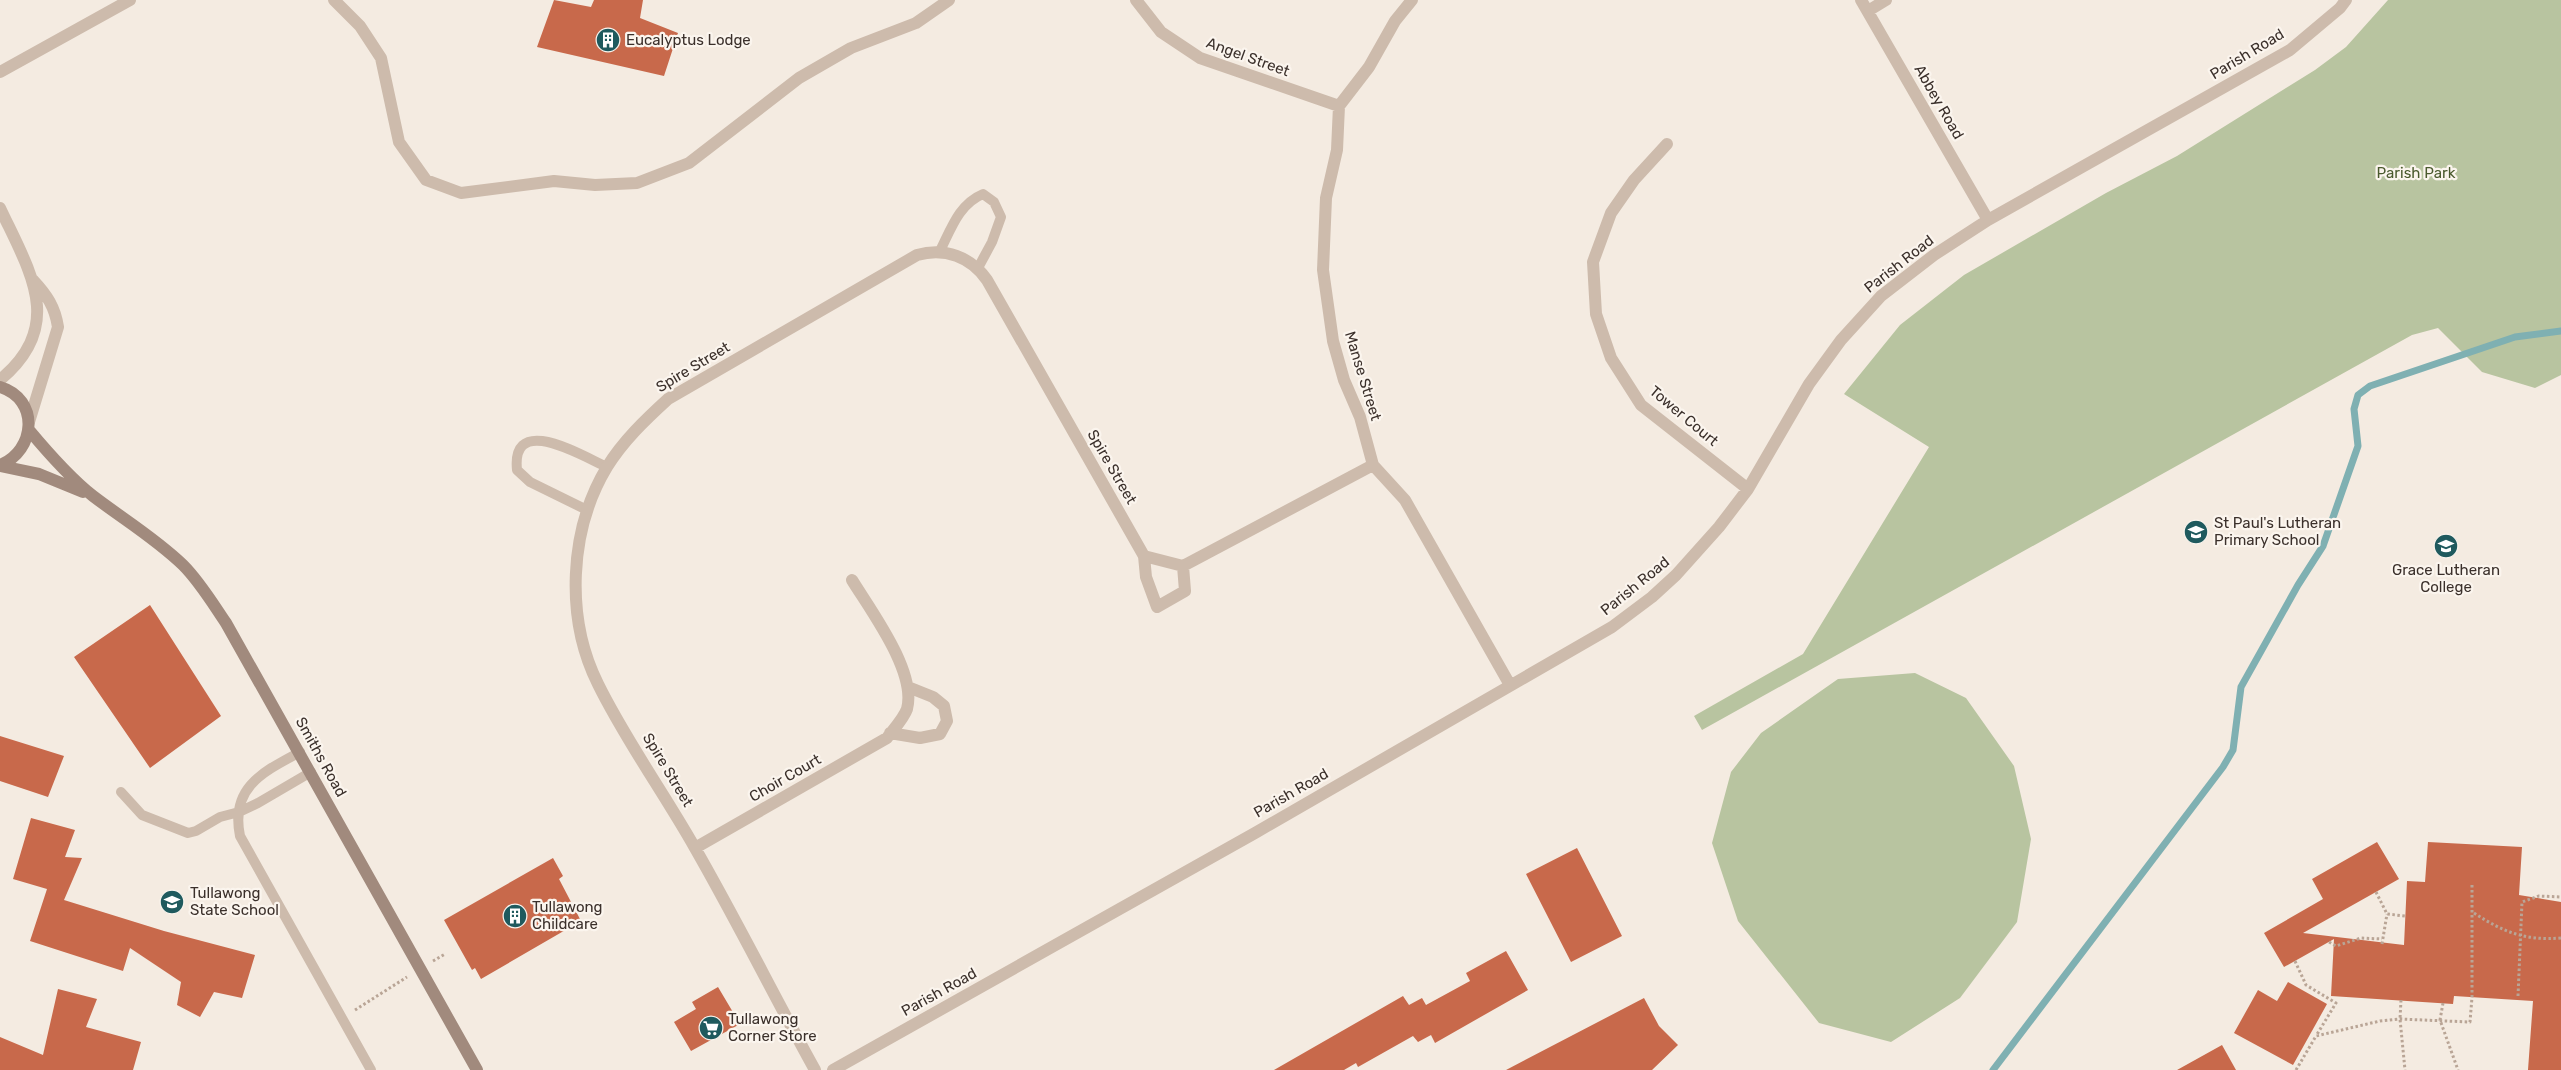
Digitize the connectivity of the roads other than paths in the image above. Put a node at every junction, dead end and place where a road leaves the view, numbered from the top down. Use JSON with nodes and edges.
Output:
{"nodes":[{"id":1,"x":130,"y":0,"type":"edge"},
{"id":2,"x":334,"y":0,"type":"edge"},
{"id":3,"x":949,"y":0,"type":"edge"},
{"id":4,"x":1136,"y":0,"type":"edge"},
{"id":5,"x":1412,"y":0,"type":"edge"},
{"id":6,"x":1861,"y":0,"type":"edge"},
{"id":7,"x":1886,"y":0,"type":"edge"},
{"id":8,"x":2346,"y":0,"type":"edge"},
{"id":9,"x":1868,"y":11,"type":"junction"},
{"id":10,"x":0,"y":72,"type":"edge"},
{"id":11,"x":1339,"y":106,"type":"junction"},
{"id":12,"x":1667,"y":144,"type":"dead end"},
{"id":13,"x":0,"y":208,"type":"edge"},
{"id":14,"x":1988,"y":220,"type":"junction"},
{"id":15,"x":940,"y":251,"type":"junction"},
{"id":16,"x":978,"y":268,"type":"junction"},
{"id":17,"x":33,"y":280,"type":"junction"},
{"id":18,"x":0,"y":380,"type":"edge"},
{"id":19,"x":0,"y":387,"type":"edge"},
{"id":20,"x":29,"y":426,"type":"junction"},
{"id":21,"x":0,"y":465,"type":"edge"},
{"id":22,"x":1373,"y":465,"type":"junction"},
{"id":23,"x":607,"y":467,"type":"junction"},
{"id":24,"x":1748,"y":489,"type":"junction"},
{"id":25,"x":92,"y":495,"type":"junction"},
{"id":26,"x":587,"y":510,"type":"junction"},
{"id":27,"x":1144,"y":556,"type":"junction"},
{"id":28,"x":1183,"y":566,"type":"junction"},
{"id":29,"x":852,"y":580,"type":"dead end"},
{"id":30,"x":1510,"y":685,"type":"junction"},
{"id":31,"x":908,"y":687,"type":"junction"},
{"id":32,"x":890,"y":733,"type":"junction"},
{"id":33,"x":300,"y":752,"type":"junction"},
{"id":34,"x":311,"y":772,"type":"junction"},
{"id":35,"x":121,"y":792,"type":"dead end"},
{"id":36,"x":239,"y":812,"type":"junction"},
{"id":37,"x":695,"y":848,"type":"junction"},
{"id":38,"x":371,"y":1070,"type":"edge"},
{"id":39,"x":477,"y":1070,"type":"edge"},
{"id":40,"x":814,"y":1070,"type":"edge"},
{"id":41,"x":834,"y":1070,"type":"edge"}],
"edges":[{"from":1,"to":10,"type":"street"},
{"from":2,"to":3,"type":"street"},
{"from":4,"to":11,"type":"street","name":"Angel Street"},
{"from":5,"to":11,"type":"street"},
{"from":6,"to":9,"type":"street","name":"Abbey Road"},
{"from":7,"to":9,"type":"street"},
{"from":8,"to":14,"type":"street","name":"Parish Road"},
{"from":9,"to":14,"type":"street","name":"Abbey Road"},
{"from":11,"to":22,"type":"street","name":"Manse Street"},
{"from":12,"to":24,"type":"street","name":"Tower Court"},
{"from":13,"to":17,"type":"street"},
{"from":14,"to":24,"type":"street","name":"Parish Road"},
{"from":15,"to":16,"type":"street"},
{"from":15,"to":16,"type":"lane"},
{"from":15,"to":23,"type":"street","name":"Spire Street"},
{"from":16,"to":27,"type":"street","name":"Spire Street"},
{"from":17,"to":18,"type":"street"},
{"from":17,"to":20,"type":"street"},
{"from":19,"to":20,"type":"main road","name":"Smiths Road"},
{"from":20,"to":21,"type":"main road"},
{"from":20,"to":25,"type":"main road","name":"Smiths Road"},
{"from":21,"to":25,"type":"main road","name":"Smiths Road"},
{"from":22,"to":28,"type":"street"},
{"from":22,"to":30,"type":"street","name":"Manse Street"},
{"from":23,"to":26,"type":"street","name":"Spire Street"},
{"from":23,"to":26,"type":"lane"},
{"from":24,"to":30,"type":"street","name":"Parish Road"},
{"from":25,"to":33,"type":"main road","name":"Smiths Road"},
{"from":26,"to":37,"type":"street","name":"Spire Street"},
{"from":27,"to":28,"type":"street"},
{"from":27,"to":28,"type":"street","name":"Spire Street"},
{"from":29,"to":31,"type":"street","name":"Choir Court"},
{"from":30,"to":41,"type":"street","name":"Parish Road"},
{"from":31,"to":32,"type":"street","name":"Choir Court"},
{"from":31,"to":32,"type":"street"},
{"from":32,"to":37,"type":"street","name":"Choir Court"},
{"from":33,"to":34,"type":"main road","name":"Smiths Road"},
{"from":33,"to":36,"type":"lane"},
{"from":34,"to":36,"type":"lane"},
{"from":34,"to":39,"type":"main road","name":"Smiths Road"},
{"from":35,"to":36,"type":"lane"},
{"from":36,"to":38,"type":"lane"},
{"from":37,"to":40,"type":"street","name":"Spire Street"}]}
